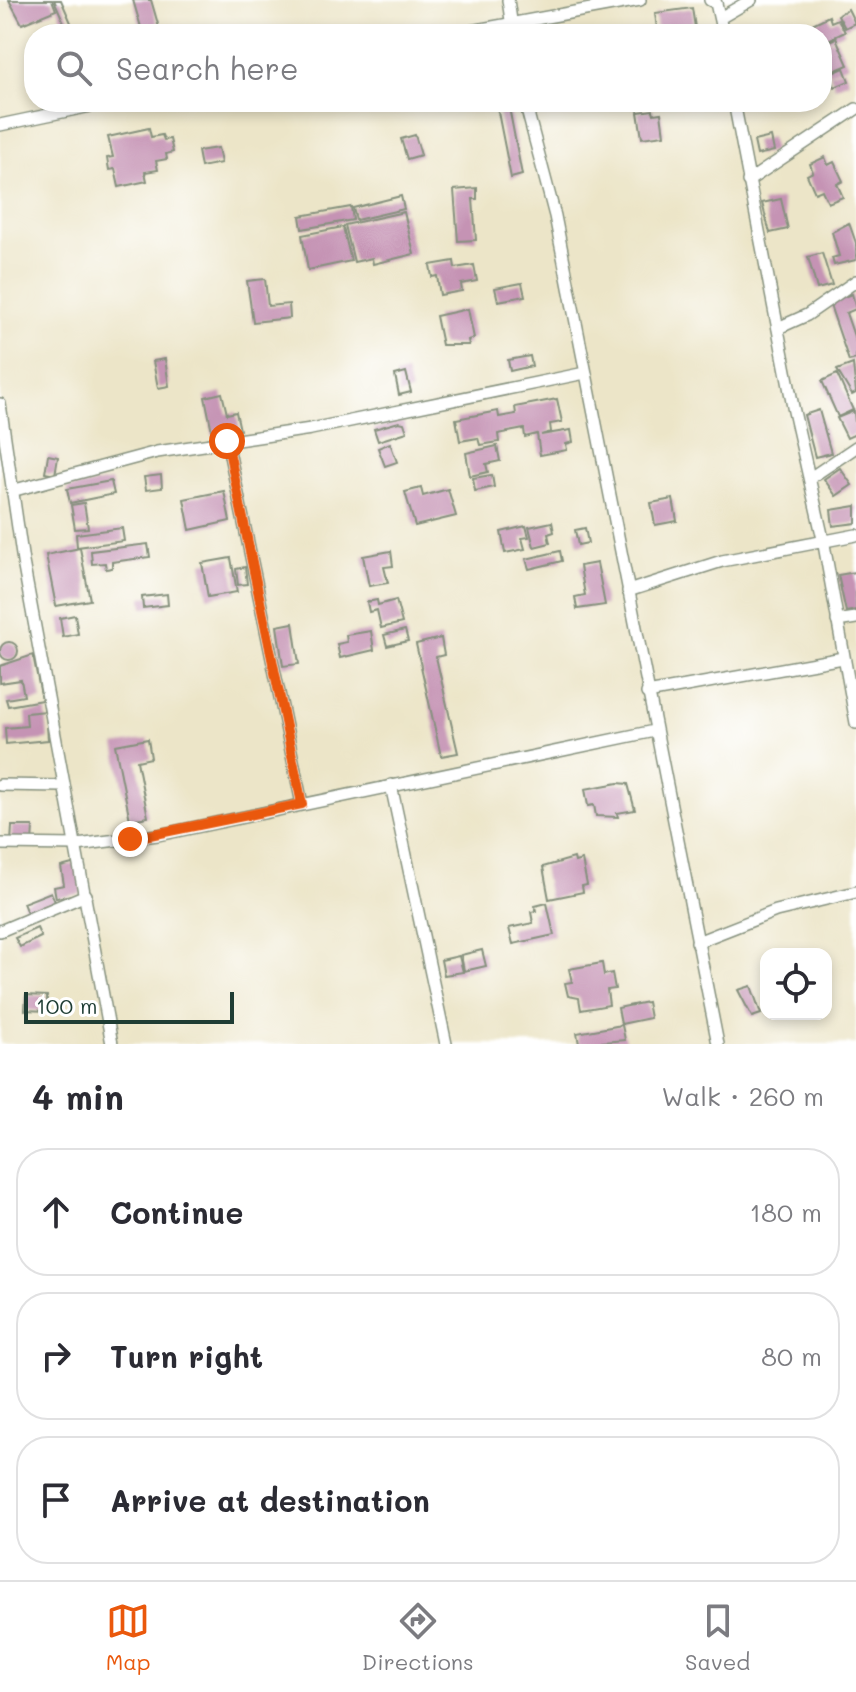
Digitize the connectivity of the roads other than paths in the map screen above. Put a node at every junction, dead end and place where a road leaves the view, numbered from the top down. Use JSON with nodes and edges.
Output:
{"nodes":[{"id":1,"x":508,"y":0,"type":"edge"},
{"id":2,"x":640,"y":0,"type":"edge"},
{"id":3,"x":710,"y":0,"type":"edge"},
{"id":4,"x":751,"y":0,"type":"edge"},
{"id":5,"x":720,"y":18,"type":"junction"},
{"id":6,"x":511,"y":24,"type":"edge"},
{"id":7,"x":530,"y":24,"type":"edge"},
{"id":8,"x":721,"y":24,"type":"edge"},
{"id":9,"x":856,"y":109,"type":"edge"},
{"id":10,"x":62,"y":112,"type":"edge"},
{"id":11,"x":528,"y":112,"type":"edge"},
{"id":12,"x":736,"y":112,"type":"edge"},
{"id":13,"x":0,"y":125,"type":"edge"},
{"id":14,"x":748,"y":181,"type":"junction"},
{"id":15,"x":856,"y":281,"type":"edge"},
{"id":16,"x":778,"y":328,"type":"junction"},
{"id":17,"x":585,"y":373,"type":"junction"},
{"id":18,"x":0,"y":404,"type":"edge"},
{"id":19,"x":227,"y":441,"type":"junction"},
{"id":20,"x":856,"y":447,"type":"edge"},
{"id":21,"x":810,"y":478,"type":"junction"},
{"id":22,"x":15,"y":490,"type":"junction"},
{"id":23,"x":856,"y":535,"type":"edge"},
{"id":24,"x":823,"y":539,"type":"junction"},
{"id":25,"x":628,"y":591,"type":"junction"},
{"id":26,"x":856,"y":618,"type":"edge"},
{"id":27,"x":837,"y":621,"type":"junction"},
{"id":28,"x":843,"y":658,"type":"junction"},
{"id":29,"x":647,"y":693,"type":"junction"},
{"id":30,"x":856,"y":719,"type":"edge"},
{"id":31,"x":654,"y":731,"type":"junction"},
{"id":32,"x":0,"y":785,"type":"edge"},
{"id":33,"x":391,"y":785,"type":"junction"},
{"id":34,"x":62,"y":786,"type":"junction"},
{"id":35,"x":302,"y":804,"type":"junction"},
{"id":36,"x":0,"y":844,"type":"edge"},
{"id":37,"x":77,"y":845,"type":"junction"},
{"id":38,"x":856,"y":892,"type":"edge"},
{"id":39,"x":86,"y":895,"type":"junction"},
{"id":40,"x":0,"y":931,"type":"edge"},
{"id":41,"x":697,"y":942,"type":"junction"},
{"id":42,"x":112,"y":1044,"type":"edge"},
{"id":43,"x":446,"y":1044,"type":"edge"},
{"id":44,"x":718,"y":1044,"type":"edge"}],
"edges":[{"from":1,"to":6,"type":"street"},
{"from":2,"to":7,"type":"street"},
{"from":3,"to":5,"type":"street"},
{"from":4,"to":5,"type":"street"},
{"from":5,"to":8,"type":"street"},
{"from":9,"to":14,"type":"street"},
{"from":10,"to":13,"type":"street"},
{"from":11,"to":17,"type":"street"},
{"from":12,"to":14,"type":"street"},
{"from":14,"to":16,"type":"street"},
{"from":15,"to":16,"type":"street"},
{"from":16,"to":21,"type":"street"},
{"from":17,"to":19,"type":"street"},
{"from":17,"to":25,"type":"street"},
{"from":18,"to":22,"type":"street"},
{"from":19,"to":22,"type":"street"},
{"from":19,"to":35,"type":"street"},
{"from":20,"to":21,"type":"street"},
{"from":21,"to":24,"type":"street"},
{"from":22,"to":34,"type":"street"},
{"from":23,"to":24,"type":"street"},
{"from":24,"to":25,"type":"street"},
{"from":24,"to":27,"type":"street"},
{"from":25,"to":29,"type":"street"},
{"from":26,"to":27,"type":"street"},
{"from":27,"to":28,"type":"street"},
{"from":28,"to":29,"type":"street"},
{"from":28,"to":30,"type":"street"},
{"from":29,"to":31,"type":"street"},
{"from":31,"to":33,"type":"street"},
{"from":31,"to":41,"type":"street"},
{"from":32,"to":34,"type":"street"},
{"from":33,"to":35,"type":"street"},
{"from":33,"to":43,"type":"street"},
{"from":34,"to":37,"type":"street"},
{"from":35,"to":37,"type":"street"},
{"from":36,"to":37,"type":"street"},
{"from":37,"to":39,"type":"street"},
{"from":38,"to":41,"type":"street"},
{"from":39,"to":40,"type":"street"},
{"from":39,"to":42,"type":"street"},
{"from":41,"to":44,"type":"street"}]}
